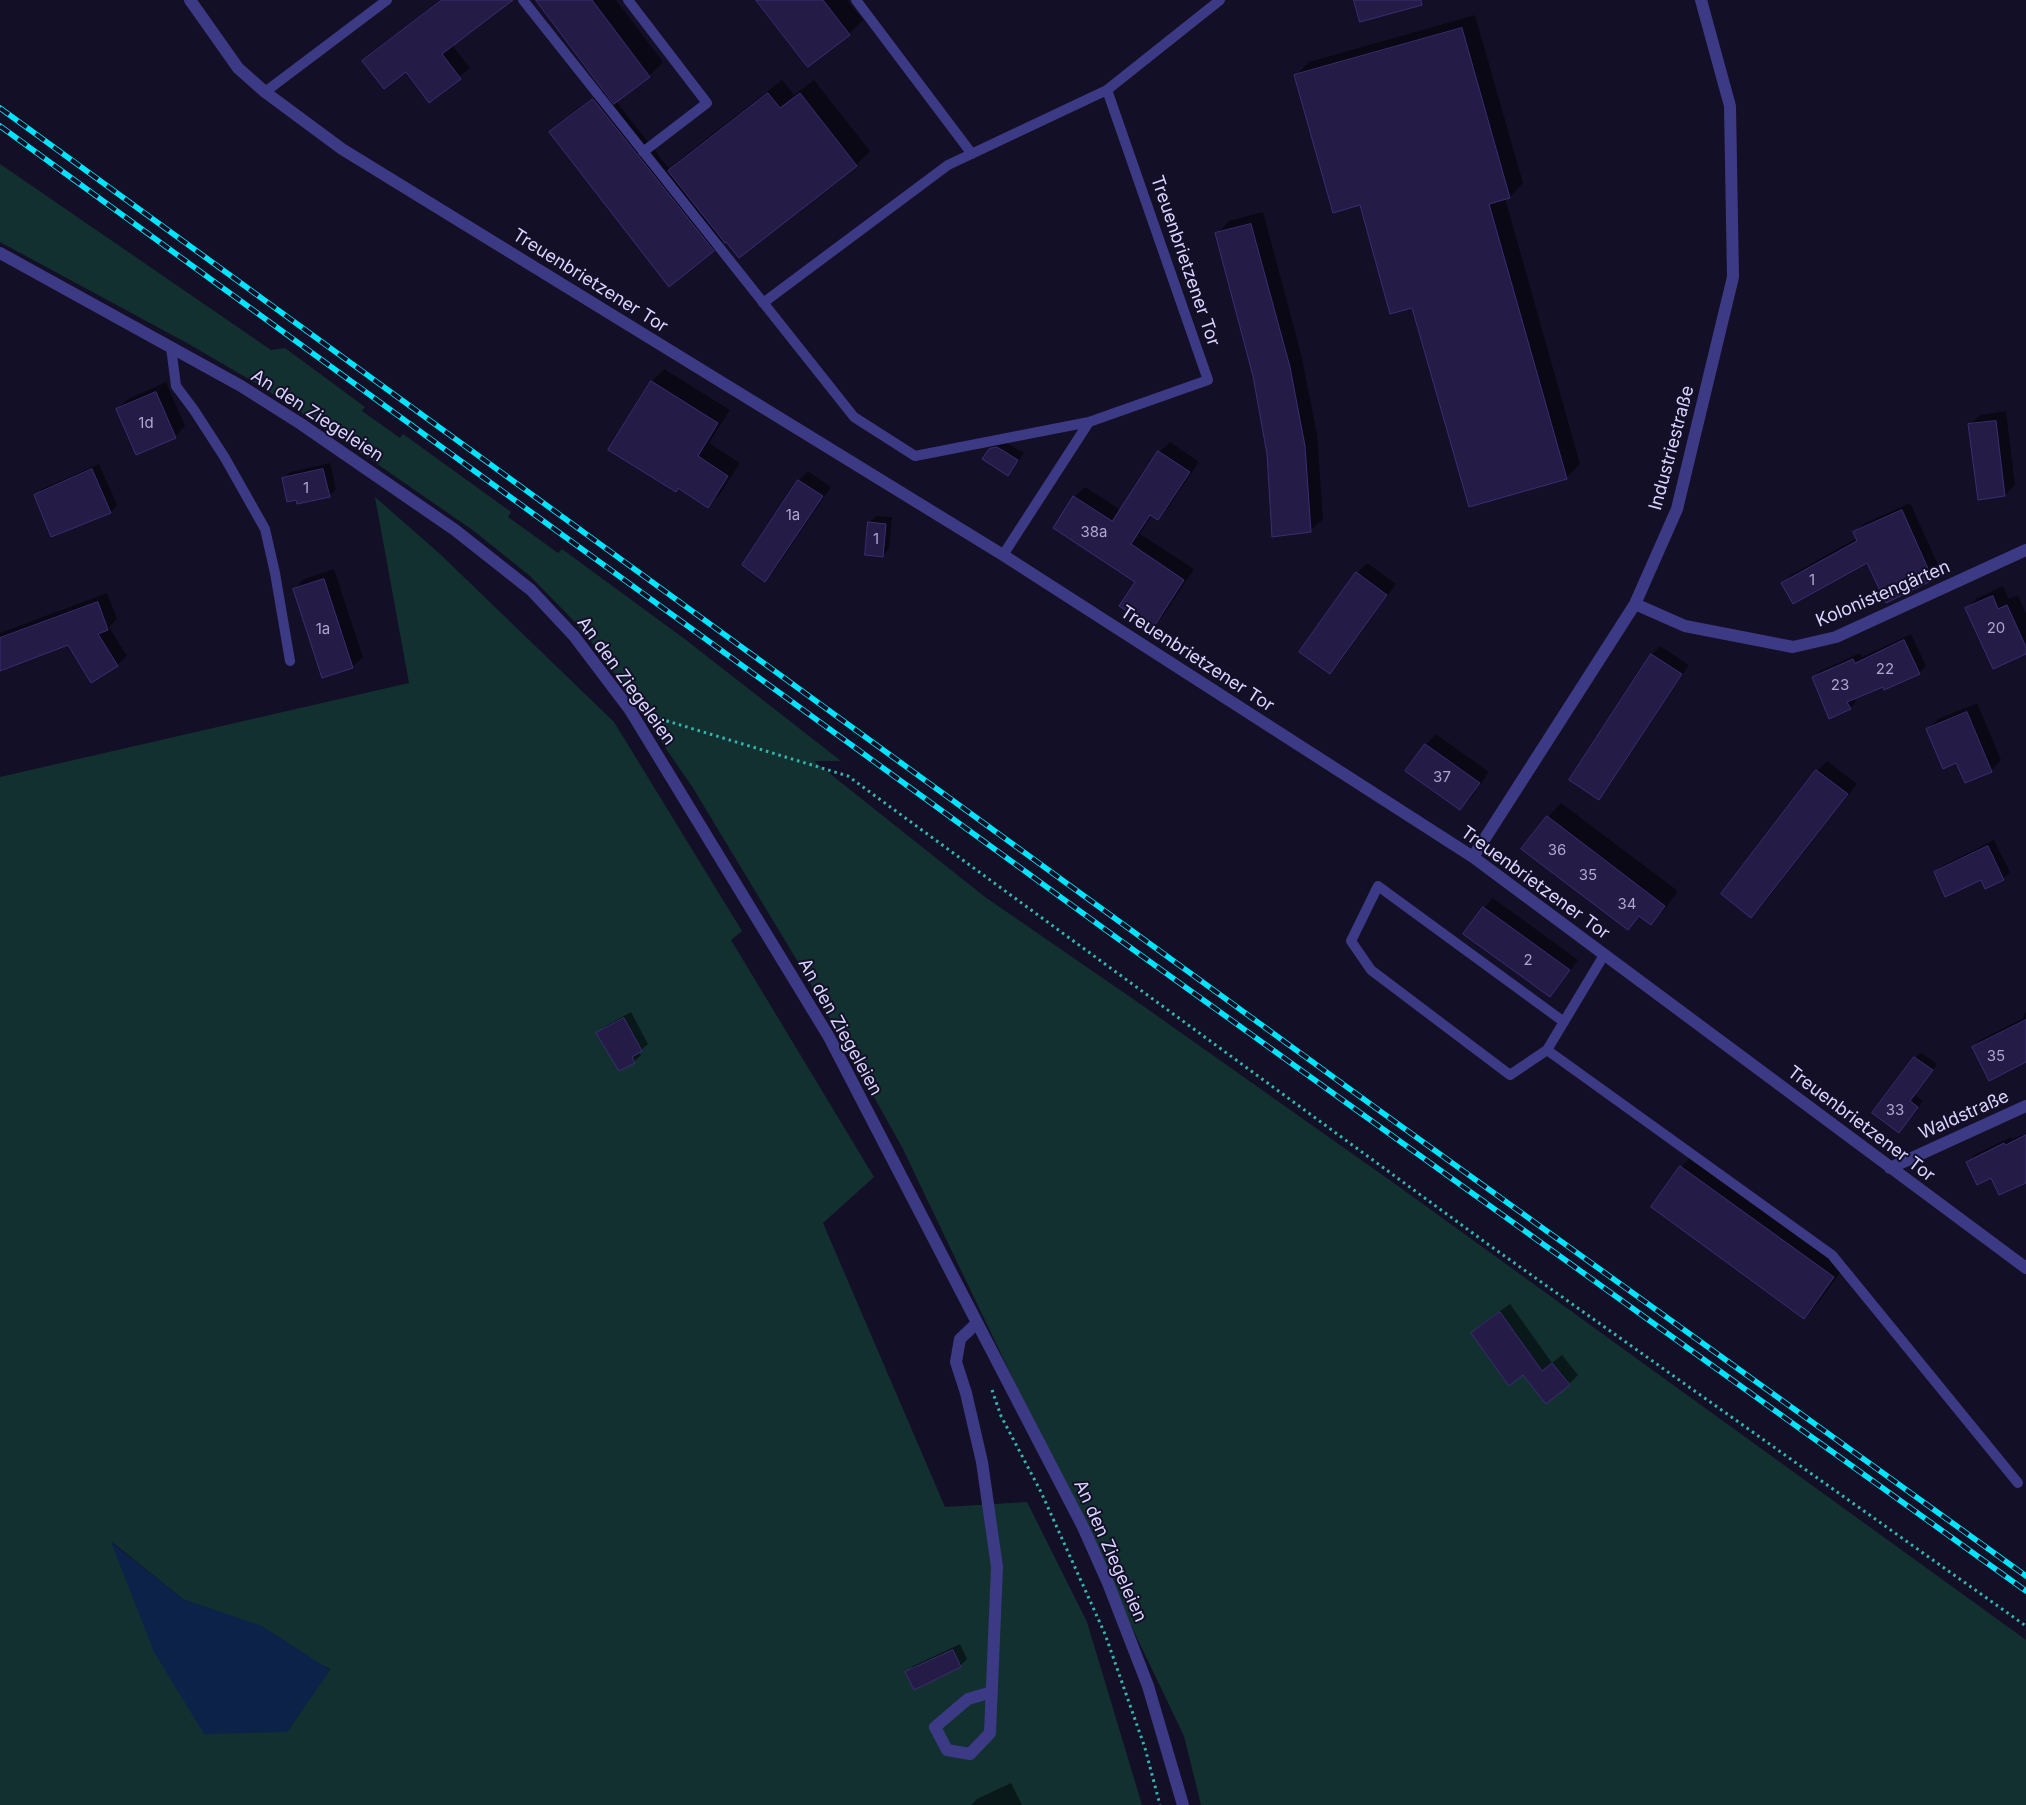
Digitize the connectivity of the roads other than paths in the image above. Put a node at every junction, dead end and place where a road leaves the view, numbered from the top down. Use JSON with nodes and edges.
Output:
{"nodes":[{"id":1,"x":190,"y":0,"type":"edge"},
{"id":2,"x":387,"y":0,"type":"edge"},
{"id":3,"x":522,"y":0,"type":"edge"},
{"id":4,"x":628,"y":0,"type":"edge"},
{"id":5,"x":856,"y":0,"type":"edge"},
{"id":6,"x":1220,"y":0,"type":"edge"},
{"id":7,"x":1701,"y":0,"type":"edge"},
{"id":8,"x":1107,"y":90,"type":"junction"},
{"id":9,"x":265,"y":92,"type":"junction"},
{"id":10,"x":643,"y":152,"type":"junction"},
{"id":11,"x":972,"y":154,"type":"junction"},
{"id":12,"x":0,"y":253,"type":"edge"},
{"id":13,"x":763,"y":303,"type":"junction"},
{"id":14,"x":171,"y":347,"type":"junction"},
{"id":15,"x":1089,"y":422,"type":"junction"},
{"id":16,"x":2026,"y":550,"type":"edge"},
{"id":17,"x":1003,"y":555,"type":"junction"},
{"id":18,"x":1635,"y":604,"type":"junction"},
{"id":19,"x":290,"y":661,"type":"dead end"},
{"id":20,"x":1473,"y":857,"type":"junction"},
{"id":21,"x":1604,"y":955,"type":"junction"},
{"id":22,"x":1564,"y":1022,"type":"junction"},
{"id":23,"x":1547,"y":1050,"type":"junction"},
{"id":24,"x":2026,"y":1106,"type":"edge"},
{"id":25,"x":1890,"y":1168,"type":"junction"},
{"id":26,"x":2026,"y":1268,"type":"edge"},
{"id":27,"x":977,"y":1323,"type":"junction"},
{"id":28,"x":2018,"y":1483,"type":"dead end"},
{"id":29,"x":992,"y":1692,"type":"junction"},
{"id":30,"x":1183,"y":1805,"type":"edge"}],
"edges":[{"from":1,"to":9,"type":"street","name":"Treuenbrietzener Tor"},
{"from":2,"to":9,"type":"lane"},
{"from":3,"to":10,"type":"lane","name":"Treuenbrietzener Tor"},
{"from":4,"to":10,"type":"lane"},
{"from":5,"to":11,"type":"lane"},
{"from":6,"to":8,"type":"lane"},
{"from":7,"to":18,"type":"street","name":"Industriestraße"},
{"from":8,"to":11,"type":"lane"},
{"from":8,"to":15,"type":"lane","name":"Treuenbrietzener Tor"},
{"from":9,"to":17,"type":"street","name":"Treuenbrietzener Tor"},
{"from":10,"to":13,"type":"lane","name":"Treuenbrietzener Tor"},
{"from":11,"to":13,"type":"lane"},
{"from":12,"to":14,"type":"street","name":"An den Ziegeleien"},
{"from":13,"to":15,"type":"lane","name":"Treuenbrietzener Tor"},
{"from":14,"to":19,"type":"lane"},
{"from":14,"to":27,"type":"street","name":"An den Ziegeleien"},
{"from":15,"to":17,"type":"lane"},
{"from":16,"to":18,"type":"street","name":"Kolonistengärten"},
{"from":17,"to":20,"type":"street","name":"Treuenbrietzener Tor"},
{"from":18,"to":20,"type":"street","name":"Industriestraße"},
{"from":20,"to":21,"type":"street","name":"Treuenbrietzener Tor"},
{"from":21,"to":22,"type":"lane"},
{"from":21,"to":25,"type":"street","name":"Treuenbrietzener Tor"},
{"from":22,"to":23,"type":"lane"},
{"from":22,"to":23,"type":"lane"},
{"from":23,"to":28,"type":"lane"},
{"from":24,"to":25,"type":"street","name":"Waldstraße"},
{"from":25,"to":26,"type":"street","name":"Treuenbrietzener Tor"},
{"from":27,"to":29,"type":"street"},
{"from":27,"to":30,"type":"street","name":"An den Ziegeleien"},
{"from":29,"to":29,"type":"street"}]}
